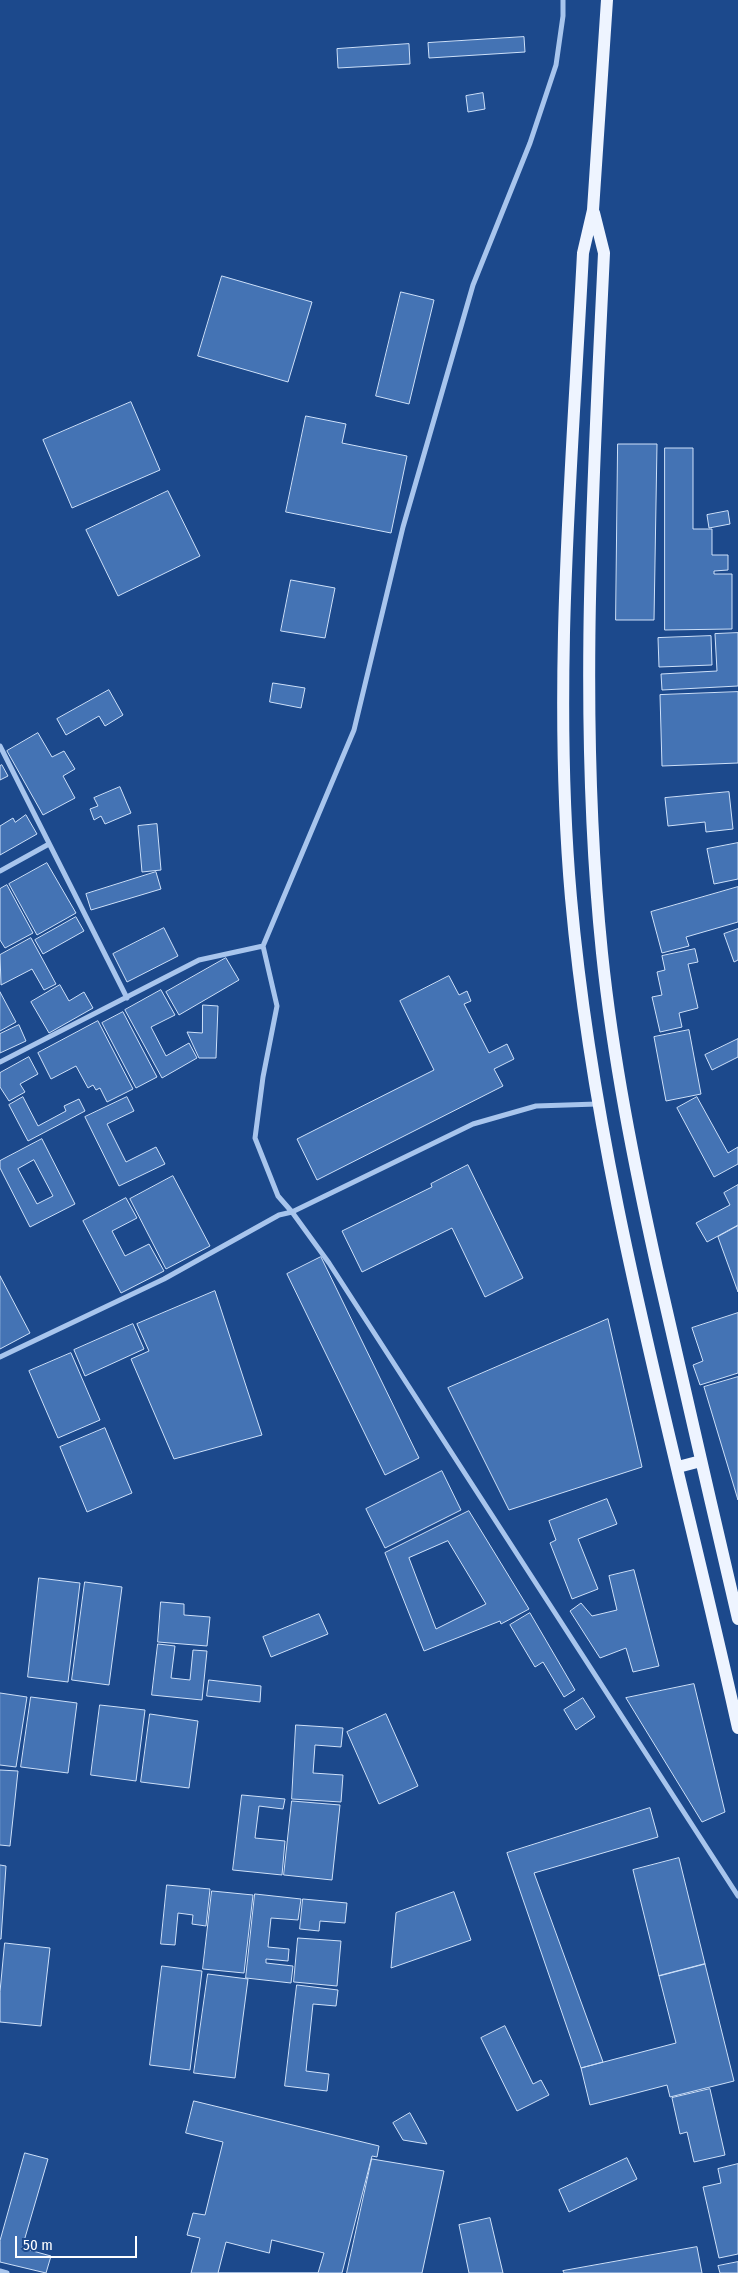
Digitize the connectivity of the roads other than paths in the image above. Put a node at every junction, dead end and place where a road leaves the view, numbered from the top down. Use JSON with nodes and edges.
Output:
{"nodes":[{"id":1,"x":563,"y":0,"type":"edge"},
{"id":2,"x":607,"y":0,"type":"edge"},
{"id":3,"x":593,"y":210,"type":"junction"},
{"id":4,"x":0,"y":746,"type":"edge"},
{"id":5,"x":49,"y":844,"type":"junction"},
{"id":6,"x":0,"y":871,"type":"edge"},
{"id":7,"x":263,"y":946,"type":"junction"},
{"id":8,"x":127,"y":998,"type":"junction"},
{"id":9,"x":0,"y":1062,"type":"edge"},
{"id":10,"x":598,"y":1104,"type":"junction"},
{"id":11,"x":292,"y":1212,"type":"junction"},
{"id":12,"x":0,"y":1356,"type":"edge"},
{"id":13,"x":701,"y":1461,"type":"junction"},
{"id":14,"x":678,"y":1467,"type":"junction"},
{"id":15,"x":738,"y":1619,"type":"edge"},
{"id":16,"x":738,"y":1728,"type":"edge"},
{"id":17,"x":738,"y":1896,"type":"edge"},
{"id":18,"x":0,"y":2271,"type":"edge"},
{"id":19,"x":7,"y":2273,"type":"edge"}],
"edges":[{"from":1,"to":7,"type":"street"},
{"from":2,"to":3,"type":"main road"},
{"from":3,"to":10,"type":"main road"},
{"from":3,"to":13,"type":"main road"},
{"from":4,"to":5,"type":"street"},
{"from":5,"to":6,"type":"street"},
{"from":5,"to":8,"type":"street"},
{"from":7,"to":8,"type":"street"},
{"from":7,"to":11,"type":"street"},
{"from":8,"to":9,"type":"street"},
{"from":10,"to":11,"type":"street"},
{"from":10,"to":14,"type":"main road"},
{"from":11,"to":12,"type":"street"},
{"from":11,"to":17,"type":"street"},
{"from":13,"to":14,"type":"main road"},
{"from":13,"to":15,"type":"main road"},
{"from":14,"to":16,"type":"main road"},
{"from":18,"to":19,"type":"street"}]}
